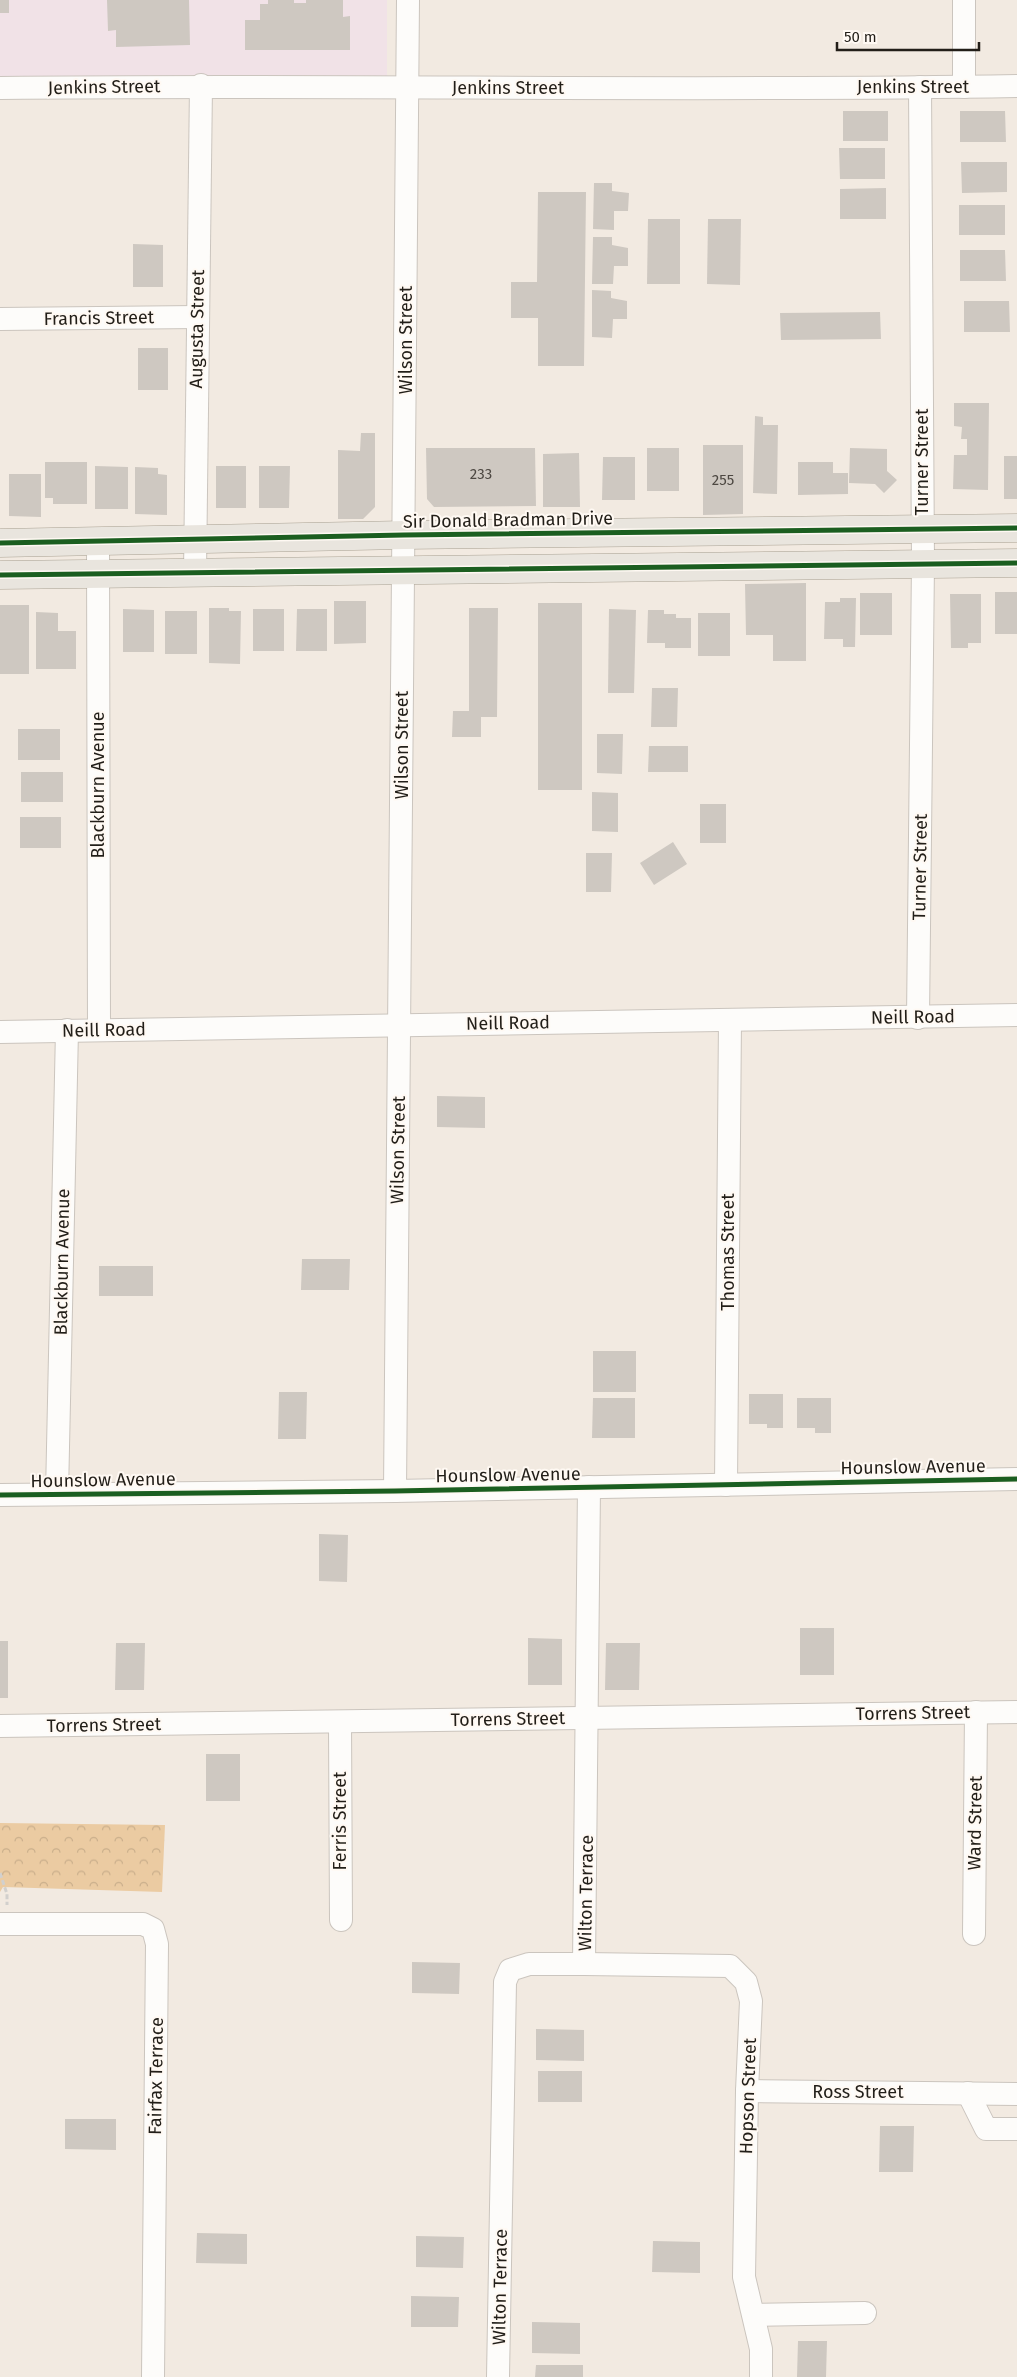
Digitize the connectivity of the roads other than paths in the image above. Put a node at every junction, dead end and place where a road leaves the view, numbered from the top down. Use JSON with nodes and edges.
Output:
{"nodes":[{"id":1,"x":408,"y":0,"type":"edge"},
{"id":2,"x":964,"y":0,"type":"edge"},
{"id":3,"x":201,"y":86,"type":"junction"},
{"id":4,"x":1017,"y":86,"type":"edge"},
{"id":5,"x":408,"y":87,"type":"junction"},
{"id":6,"x":920,"y":87,"type":"junction"},
{"id":7,"x":964,"y":87,"type":"junction"},
{"id":8,"x":0,"y":88,"type":"edge"},
{"id":9,"x":197,"y":317,"type":"junction"},
{"id":10,"x":0,"y":319,"type":"edge"},
{"id":11,"x":1017,"y":528,"type":"edge"},
{"id":12,"x":923,"y":529,"type":"junction"},
{"id":13,"x":404,"y":535,"type":"junction"},
{"id":14,"x":195,"y":539,"type":"junction"},
{"id":15,"x":98,"y":540,"type":"junction"},
{"id":16,"x":0,"y":543,"type":"edge"},
{"id":17,"x":923,"y":563,"type":"junction"},
{"id":18,"x":1017,"y":563,"type":"edge"},
{"id":19,"x":403,"y":571,"type":"junction"},
{"id":20,"x":98,"y":573,"type":"junction"},
{"id":21,"x":195,"y":573,"type":"junction"},
{"id":22,"x":0,"y":575,"type":"edge"},
{"id":23,"x":1017,"y":1015,"type":"edge"},
{"id":24,"x":918,"y":1018,"type":"junction"},
{"id":25,"x":730,"y":1020,"type":"junction"},
{"id":26,"x":399,"y":1024,"type":"junction"},
{"id":27,"x":67,"y":1030,"type":"junction"},
{"id":28,"x":99,"y":1030,"type":"junction"},
{"id":29,"x":0,"y":1032,"type":"edge"},
{"id":30,"x":1017,"y":1479,"type":"edge"},
{"id":31,"x":726,"y":1484,"type":"junction"},
{"id":32,"x":589,"y":1487,"type":"junction"},
{"id":33,"x":395,"y":1491,"type":"junction"},
{"id":34,"x":57,"y":1494,"type":"junction"},
{"id":35,"x":0,"y":1495,"type":"edge"},
{"id":36,"x":976,"y":1712,"type":"junction"},
{"id":37,"x":1017,"y":1712,"type":"edge"},
{"id":38,"x":588,"y":1718,"type":"junction"},
{"id":39,"x":340,"y":1722,"type":"junction"},
{"id":40,"x":0,"y":1726,"type":"edge"},
{"id":41,"x":3,"y":1919,"type":"edge"},
{"id":42,"x":341,"y":1920,"type":"dead end"},
{"id":43,"x":974,"y":1934,"type":"dead end"},
{"id":44,"x":584,"y":1964,"type":"junction"},
{"id":45,"x":747,"y":2091,"type":"junction"},
{"id":46,"x":968,"y":2093,"type":"junction"},
{"id":47,"x":1017,"y":2094,"type":"edge"},
{"id":48,"x":1017,"y":2129,"type":"edge"},
{"id":49,"x":865,"y":2313,"type":"dead end"},
{"id":50,"x":754,"y":2315,"type":"junction"},
{"id":51,"x":153,"y":2377,"type":"edge"},
{"id":52,"x":498,"y":2377,"type":"edge"},
{"id":53,"x":761,"y":2377,"type":"edge"}],
"edges":[{"from":1,"to":5,"type":"street","name":"Wilson Street"},
{"from":2,"to":7,"type":"street"},
{"from":3,"to":5,"type":"street","name":"Jenkins Street"},
{"from":3,"to":8,"type":"street","name":"Jenkins Street"},
{"from":3,"to":9,"type":"street","name":"Augusta Street"},
{"from":4,"to":7,"type":"street","name":"Jenkins Street"},
{"from":5,"to":6,"type":"street","name":"Jenkins Street"},
{"from":5,"to":13,"type":"street","name":"Wilson Street"},
{"from":6,"to":7,"type":"street","name":"Jenkins Street"},
{"from":6,"to":12,"type":"street","name":"Turner Street"},
{"from":9,"to":10,"type":"street","name":"Francis Street"},
{"from":9,"to":14,"type":"street","name":"Augusta Street"},
{"from":11,"to":12,"type":"main road","name":"Sir Donald Bradman Drive"},
{"from":12,"to":13,"type":"main road","name":"Sir Donald Bradman Drive"},
{"from":12,"to":17,"type":"street","name":"Turner Street"},
{"from":13,"to":14,"type":"main road","name":"Sir Donald Bradman Drive"},
{"from":13,"to":19,"type":"street","name":"Wilson Street"},
{"from":14,"to":15,"type":"main road","name":"Sir Donald Bradman Drive"},
{"from":14,"to":21,"type":"street","name":"Augusta Street"},
{"from":15,"to":16,"type":"main road","name":"Sir Donald Bradman Drive"},
{"from":15,"to":20,"type":"street","name":"Blackburn Avenue"},
{"from":17,"to":18,"type":"main road"},
{"from":17,"to":19,"type":"main road"},
{"from":17,"to":24,"type":"street","name":"Turner Street"},
{"from":19,"to":21,"type":"main road"},
{"from":19,"to":26,"type":"street","name":"Wilson Street"},
{"from":20,"to":21,"type":"main road"},
{"from":20,"to":22,"type":"main road"},
{"from":20,"to":28,"type":"street","name":"Blackburn Avenue"},
{"from":23,"to":24,"type":"street","name":"Neill Road"},
{"from":24,"to":25,"type":"street","name":"Neill Road"},
{"from":25,"to":26,"type":"street","name":"Neill Road"},
{"from":25,"to":31,"type":"street","name":"Thomas Street"},
{"from":26,"to":28,"type":"street","name":"Neill Road"},
{"from":26,"to":33,"type":"street","name":"Wilson Street"},
{"from":27,"to":28,"type":"street","name":"Neill Road"},
{"from":27,"to":29,"type":"street","name":"Neill Road"},
{"from":27,"to":34,"type":"street","name":"Blackburn Avenue"},
{"from":30,"to":31,"type":"street","name":"Hounslow Avenue"},
{"from":31,"to":32,"type":"street","name":"Hounslow Avenue"},
{"from":32,"to":33,"type":"street","name":"Hounslow Avenue"},
{"from":32,"to":38,"type":"street","name":"Wilton Terrace"},
{"from":33,"to":34,"type":"street","name":"Hounslow Avenue"},
{"from":34,"to":35,"type":"street","name":"Hounslow Avenue"},
{"from":36,"to":37,"type":"street","name":"Torrens Street"},
{"from":36,"to":38,"type":"street","name":"Torrens Street"},
{"from":36,"to":43,"type":"street","name":"Ward Street"},
{"from":38,"to":39,"type":"street","name":"Torrens Street"},
{"from":38,"to":44,"type":"street","name":"Wilton Terrace"},
{"from":39,"to":40,"type":"street","name":"Torrens Street"},
{"from":39,"to":42,"type":"street","name":"Ferris Street"},
{"from":41,"to":51,"type":"street","name":"Fairfax Terrace"},
{"from":44,"to":45,"type":"street","name":"Hopson Street"},
{"from":44,"to":52,"type":"street","name":"Wilton Terrace"},
{"from":45,"to":46,"type":"street","name":"Ross Street"},
{"from":45,"to":50,"type":"street","name":"Hopson Street"},
{"from":46,"to":47,"type":"street","name":"Ross Street"},
{"from":46,"to":48,"type":"street"},
{"from":49,"to":50,"type":"street"},
{"from":50,"to":53,"type":"street","name":"Hopson Street"}]}
